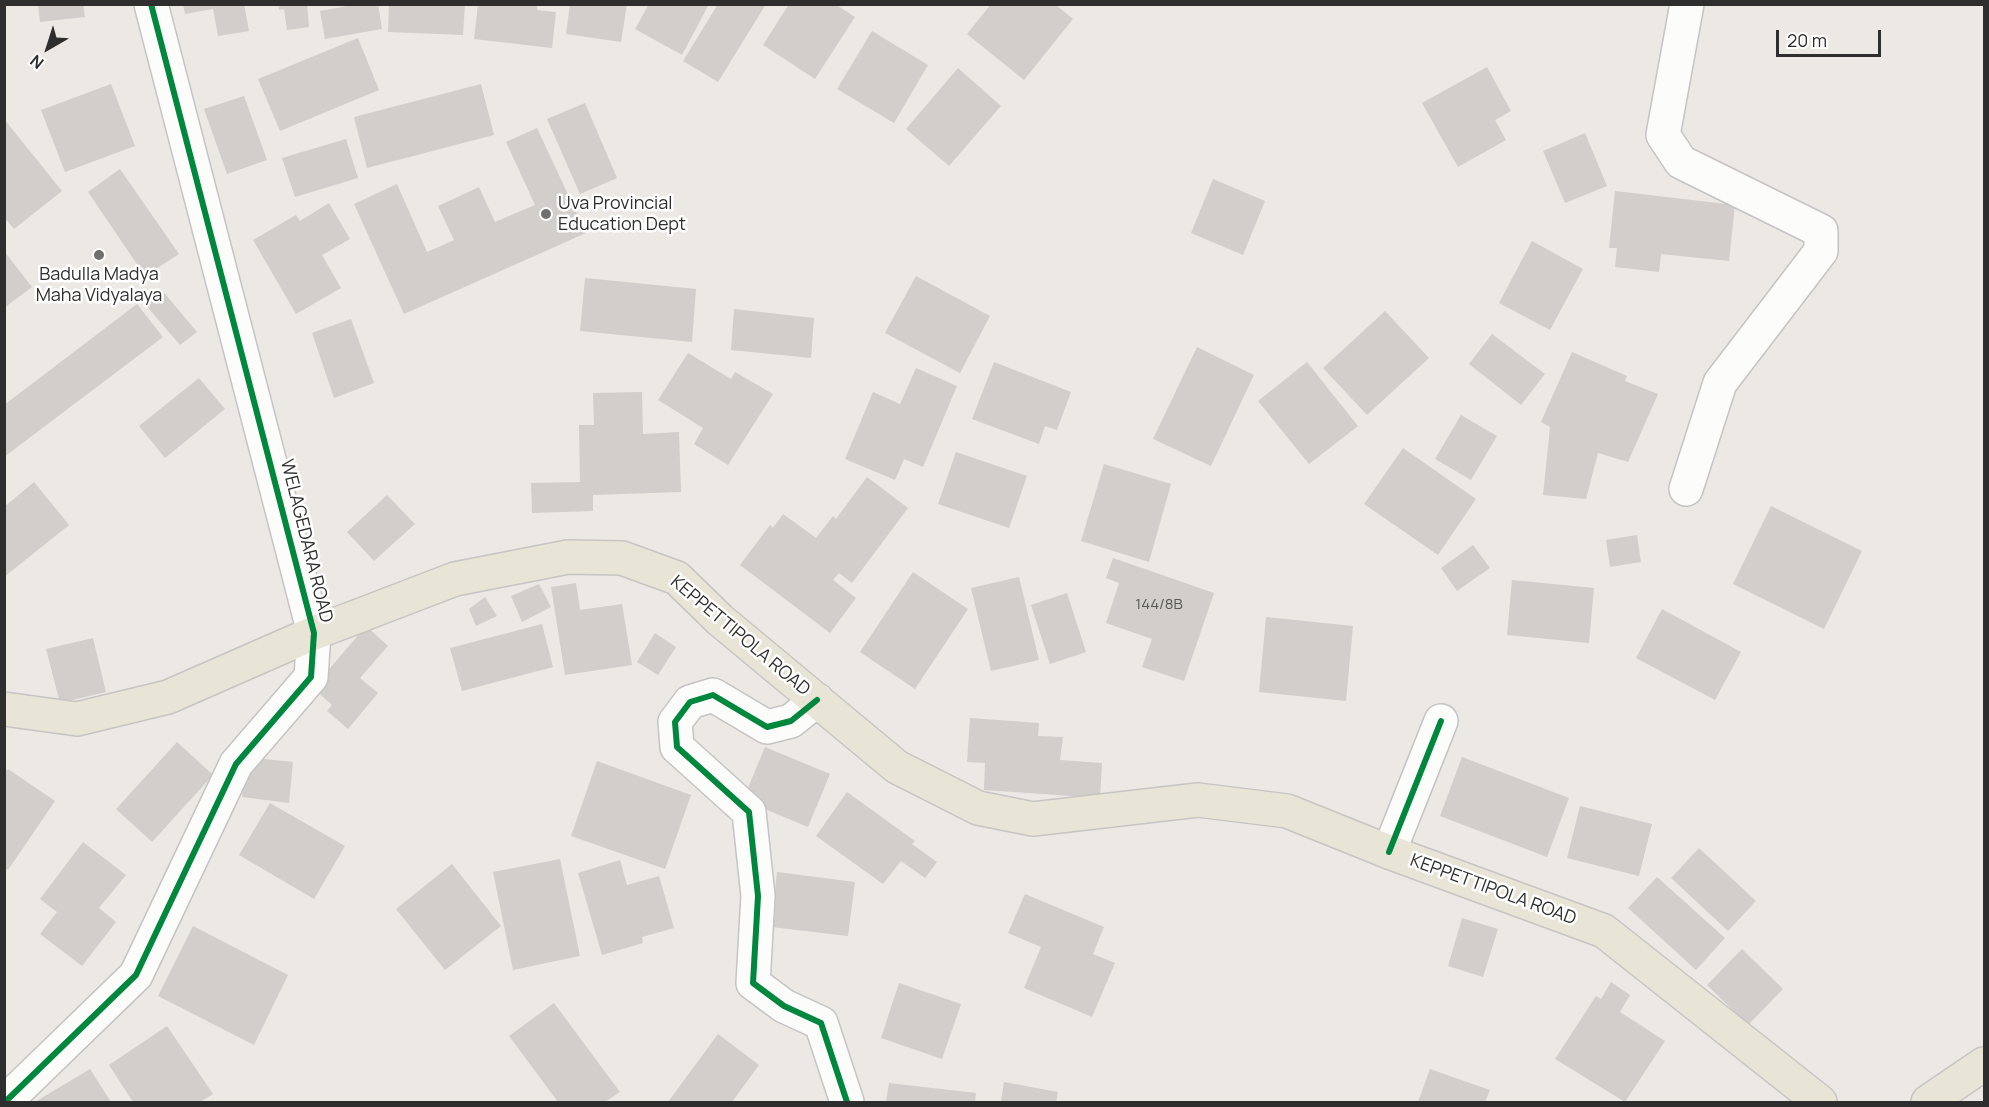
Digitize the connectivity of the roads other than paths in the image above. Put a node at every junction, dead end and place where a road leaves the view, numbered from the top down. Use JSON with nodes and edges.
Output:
{"nodes":[{"id":1,"x":151,"y":4,"type":"edge"},
{"id":2,"x":1687,"y":4,"type":"edge"},
{"id":3,"x":1686,"y":489,"type":"dead end"},
{"id":4,"x":314,"y":633,"type":"junction"},
{"id":5,"x":817,"y":700,"type":"junction"},
{"id":6,"x":4,"y":709,"type":"edge"},
{"id":7,"x":1441,"y":721,"type":"dead end"},
{"id":8,"x":1389,"y":852,"type":"junction"},
{"id":9,"x":1984,"y":1064,"type":"edge"},
{"id":10,"x":5,"y":1102,"type":"edge"},
{"id":11,"x":847,"y":1102,"type":"edge"},
{"id":12,"x":1820,"y":1102,"type":"edge"},
{"id":13,"x":1928,"y":1102,"type":"edge"}],
"edges":[{"from":1,"to":4,"type":"street","name":"WELAGEDARA ROAD"},
{"from":2,"to":3,"type":"street"},
{"from":4,"to":5,"type":"main road","name":"KEPPETTIPOLA ROAD"},
{"from":4,"to":6,"type":"main road","name":"KEPPETTIPOLA ROAD"},
{"from":4,"to":10,"type":"street","name":"WELAGEDARA ROAD"},
{"from":5,"to":8,"type":"main road","name":"KEPPETTIPOLA ROAD"},
{"from":5,"to":11,"type":"street"},
{"from":7,"to":8,"type":"street"},
{"from":8,"to":12,"type":"main road","name":"KEPPETTIPOLA ROAD"},
{"from":9,"to":13,"type":"main road"}]}
